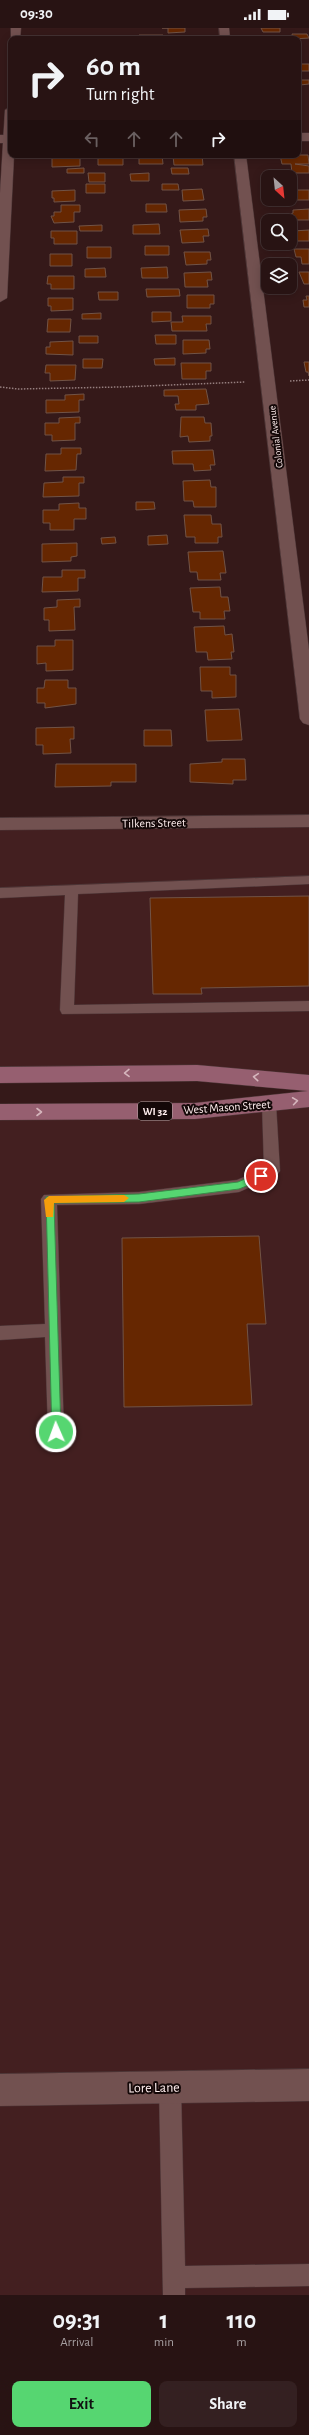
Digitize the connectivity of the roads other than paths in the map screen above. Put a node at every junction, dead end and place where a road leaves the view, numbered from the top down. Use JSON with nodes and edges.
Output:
{"nodes":[{"id":1,"x":7,"y":139,"type":"edge"},
{"id":2,"x":240,"y":158,"type":"edge"},
{"id":3,"x":0,"y":298,"type":"edge"},
{"id":4,"x":309,"y":719,"type":"edge"},
{"id":5,"x":309,"y":821,"type":"edge"},
{"id":6,"x":0,"y":824,"type":"edge"},
{"id":7,"x":309,"y":880,"type":"edge"},
{"id":8,"x":72,"y":889,"type":"junction"},
{"id":9,"x":0,"y":893,"type":"edge"},
{"id":10,"x":309,"y":1006,"type":"edge"},
{"id":11,"x":0,"y":1075,"type":"edge"},
{"id":12,"x":309,"y":1083,"type":"edge"},
{"id":13,"x":309,"y":1099,"type":"edge"},
{"id":14,"x":269,"y":1104,"type":"junction"},
{"id":15,"x":0,"y":1112,"type":"edge"},
{"id":16,"x":53,"y":1330,"type":"junction"},
{"id":17,"x":0,"y":1333,"type":"edge"},
{"id":18,"x":56,"y":1432,"type":"dead end"},
{"id":19,"x":309,"y":2085,"type":"edge"},
{"id":20,"x":170,"y":2087,"type":"junction"},
{"id":21,"x":0,"y":2090,"type":"edge"},
{"id":22,"x":309,"y":2275,"type":"edge"},
{"id":23,"x":174,"y":2286,"type":"edge"}],
"edges":[{"from":1,"to":3,"type":"street"},
{"from":2,"to":4,"type":"street","name":"Colonial Avenue"},
{"from":5,"to":6,"type":"street","name":"Tilkens Street"},
{"from":7,"to":8,"type":"lane"},
{"from":8,"to":9,"type":"lane"},
{"from":8,"to":10,"type":"lane"},
{"from":12,"to":11,"type":"main road","one_way":true},
{"from":14,"to":13,"type":"main road","name":"West Mason Street","number":"WI 32","one_way":true},
{"from":15,"to":14,"type":"main road","name":"West Mason Street","number":"WI 32","one_way":true},
{"from":14,"to":16,"type":"lane"},
{"from":16,"to":17,"type":"lane"},
{"from":16,"to":18,"type":"lane"},
{"from":19,"to":20,"type":"street","name":"Lore Lane"},
{"from":20,"to":21,"type":"street","name":"Lore Lane"},
{"from":20,"to":23,"type":"lane"},
{"from":22,"to":23,"type":"lane"}]}
